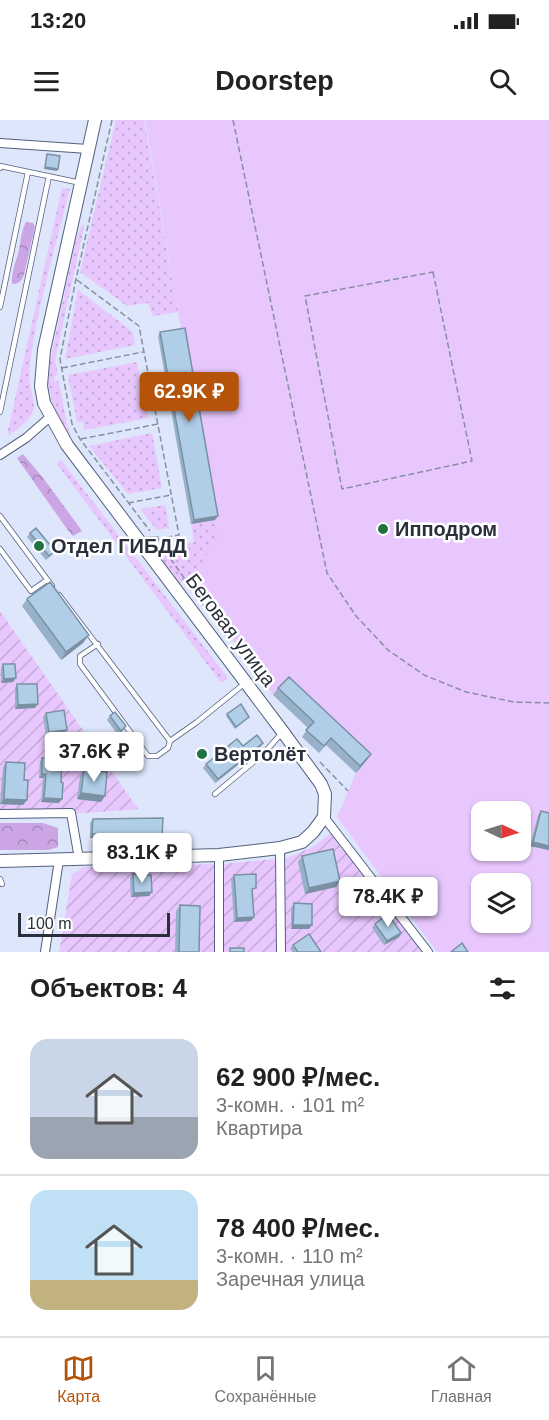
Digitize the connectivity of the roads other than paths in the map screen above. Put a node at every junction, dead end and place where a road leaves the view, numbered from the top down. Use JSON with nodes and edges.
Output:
{"nodes":[{"id":1,"x":95,"y":120,"type":"edge"},
{"id":2,"x":0,"y":143,"type":"edge"},
{"id":3,"x":88,"y":149,"type":"junction"},
{"id":4,"x":0,"y":168,"type":"edge"},
{"id":5,"x":28,"y":172,"type":"junction"},
{"id":6,"x":49,"y":177,"type":"junction"},
{"id":7,"x":81,"y":183,"type":"junction"},
{"id":8,"x":0,"y":308,"type":"edge"},
{"id":9,"x":0,"y":412,"type":"edge"},
{"id":10,"x":50,"y":417,"type":"junction"},
{"id":11,"x":0,"y":455,"type":"edge"},
{"id":12,"x":0,"y":516,"type":"edge"},
{"id":13,"x":156,"y":539,"type":"road end"},
{"id":14,"x":138,"y":540,"type":"junction"},
{"id":15,"x":0,"y":549,"type":"edge"},
{"id":16,"x":47,"y":580,"type":"junction"},
{"id":17,"x":98,"y":644,"type":"junction"},
{"id":18,"x":246,"y":683,"type":"junction"},
{"id":19,"x":283,"y":732,"type":"junction"},
{"id":20,"x":171,"y":741,"type":"junction"},
{"id":21,"x":215,"y":794,"type":"dead end"},
{"id":22,"x":0,"y":814,"type":"edge"},
{"id":23,"x":324,"y":818,"type":"junction"},
{"id":24,"x":280,"y":848,"type":"junction"},
{"id":25,"x":219,"y":855,"type":"junction"},
{"id":26,"x":79,"y":859,"type":"junction"},
{"id":27,"x":60,"y":860,"type":"junction"},
{"id":28,"x":0,"y":861,"type":"edge"},
{"id":29,"x":45,"y":952,"type":"edge"},
{"id":30,"x":219,"y":952,"type":"edge"},
{"id":31,"x":280,"y":952,"type":"edge"},
{"id":32,"x":428,"y":952,"type":"edge"}],
"edges":[{"from":1,"to":3,"type":"street","name":"Беговая улица"},
{"from":2,"to":3,"type":"street"},
{"from":3,"to":7,"type":"street","name":"Беговая улица"},
{"from":4,"to":5,"type":"lane"},
{"from":5,"to":6,"type":"lane"},
{"from":5,"to":8,"type":"lane"},
{"from":6,"to":7,"type":"lane"},
{"from":6,"to":9,"type":"lane"},
{"from":7,"to":10,"type":"street","name":"Беговая улица"},
{"from":10,"to":11,"type":"street"},
{"from":10,"to":14,"type":"street","name":"Беговая улица"},
{"from":12,"to":16,"type":"lane"},
{"from":13,"to":14,"type":"lane"},
{"from":14,"to":18,"type":"street","name":"Беговая улица"},
{"from":15,"to":16,"type":"lane"},
{"from":16,"to":17,"type":"lane"},
{"from":17,"to":20,"type":"lane"},
{"from":17,"to":20,"type":"lane"},
{"from":18,"to":19,"type":"street","name":"Беговая улица"},
{"from":18,"to":20,"type":"lane"},
{"from":19,"to":21,"type":"lane"},
{"from":19,"to":23,"type":"street","name":"Беговая улица"},
{"from":22,"to":26,"type":"street"},
{"from":23,"to":24,"type":"street"},
{"from":23,"to":32,"type":"street"},
{"from":24,"to":25,"type":"street"},
{"from":24,"to":31,"type":"street"},
{"from":25,"to":26,"type":"street"},
{"from":25,"to":30,"type":"street"},
{"from":26,"to":27,"type":"street"},
{"from":27,"to":28,"type":"street"},
{"from":27,"to":29,"type":"street"}]}
